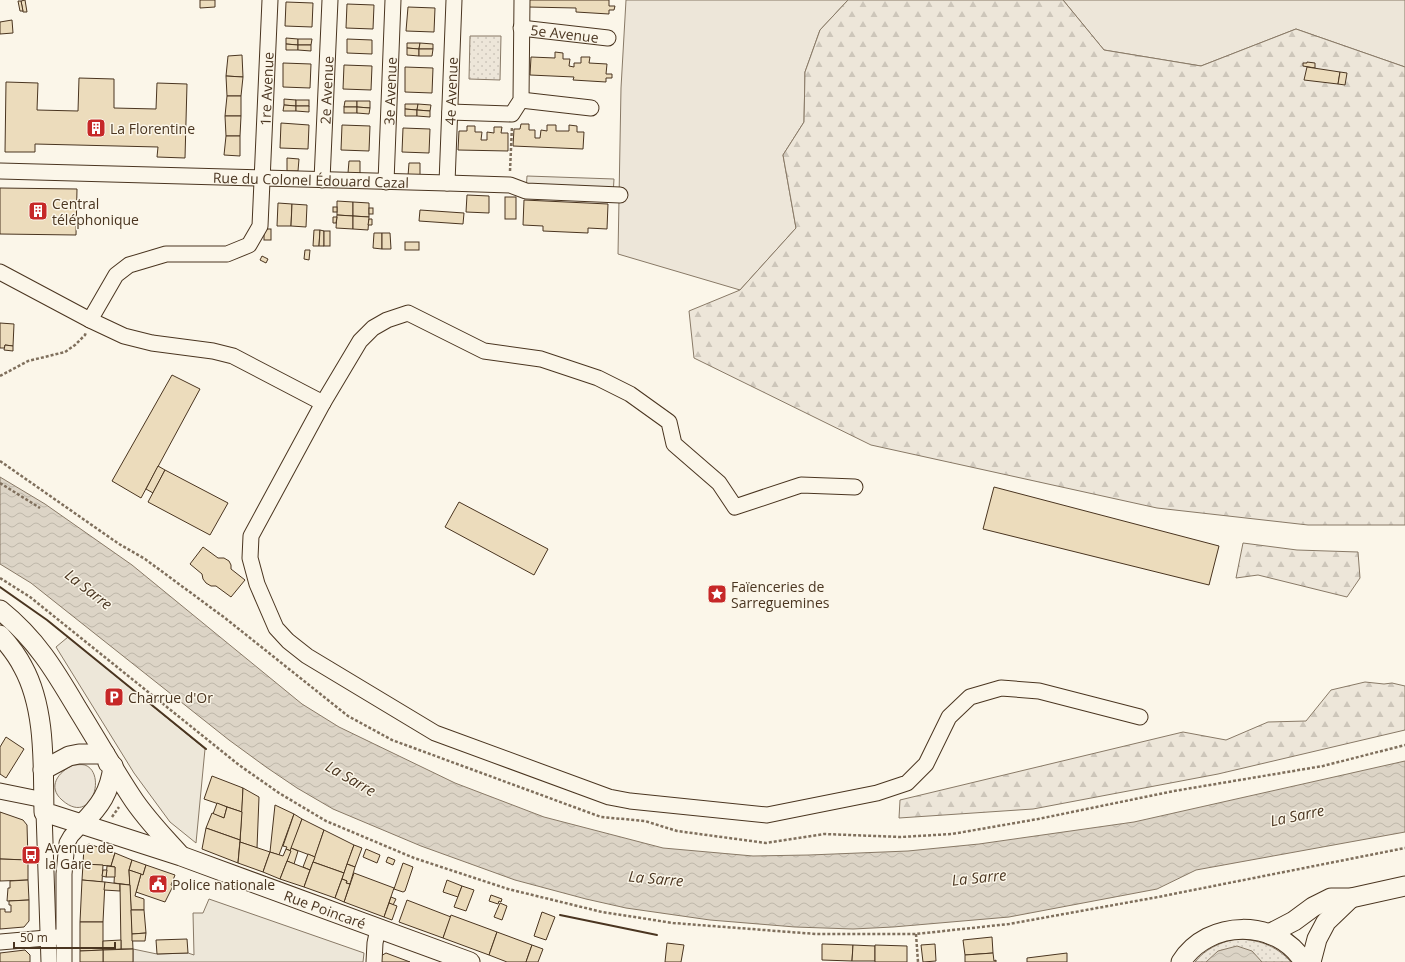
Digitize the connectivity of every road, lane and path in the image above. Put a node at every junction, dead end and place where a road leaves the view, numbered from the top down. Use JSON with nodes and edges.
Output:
{"nodes":[{"id":1,"x":270,"y":0,"type":"edge"},
{"id":2,"x":330,"y":0,"type":"edge"},
{"id":3,"x":393,"y":0,"type":"edge"},
{"id":4,"x":454,"y":0,"type":"edge"},
{"id":5,"x":522,"y":0,"type":"edge"},
{"id":6,"x":521,"y":28,"type":"junction"},
{"id":7,"x":608,"y":38,"type":"dead end"},
{"id":8,"x":521,"y":100,"type":"junction"},
{"id":9,"x":591,"y":108,"type":"dead end"},
{"id":10,"x":450,"y":112,"type":"junction"},
{"id":11,"x":512,"y":114,"type":"junction"},
{"id":12,"x":0,"y":171,"type":"edge"},
{"id":13,"x":262,"y":177,"type":"junction"},
{"id":14,"x":322,"y":180,"type":"junction"},
{"id":15,"x":386,"y":182,"type":"junction"},
{"id":16,"x":447,"y":183,"type":"junction"},
{"id":17,"x":510,"y":185,"type":"junction"},
{"id":18,"x":620,"y":195,"type":"dead end"},
{"id":19,"x":0,"y":272,"type":"edge"},
{"id":20,"x":90,"y":320,"type":"junction"},
{"id":21,"x":0,"y":376,"type":"edge"},
{"id":22,"x":323,"y":403,"type":"junction"},
{"id":23,"x":0,"y":461,"type":"edge"},
{"id":24,"x":0,"y":483,"type":"edge"},
{"id":25,"x":855,"y":487,"type":"dead end"},
{"id":26,"x":40,"y":508,"type":"dead end"},
{"id":27,"x":0,"y":578,"type":"edge"},
{"id":28,"x":0,"y":610,"type":"edge"},
{"id":29,"x":0,"y":635,"type":"edge"},
{"id":30,"x":1140,"y":717,"type":"dead end"},
{"id":31,"x":1405,"y":745,"type":"edge"},
{"id":32,"x":43,"y":770,"type":"junction"},
{"id":33,"x":112,"y":770,"type":"junction"},
{"id":34,"x":0,"y":791,"type":"edge"},
{"id":35,"x":44,"y":806,"type":"junction"},
{"id":36,"x":82,"y":824,"type":"junction"},
{"id":37,"x":104,"y":831,"type":"junction"},
{"id":38,"x":1405,"y":848,"type":"edge"},
{"id":39,"x":181,"y":856,"type":"junction"},
{"id":40,"x":1405,"y":886,"type":"edge"},
{"id":41,"x":1351,"y":898,"type":"junction"},
{"id":42,"x":378,"y":929,"type":"junction"},
{"id":43,"x":916,"y":934,"type":"junction"},
{"id":44,"x":1269,"y":934,"type":"junction"},
{"id":45,"x":63,"y":936,"type":"junction"},
{"id":46,"x":48,"y":938,"type":"junction"},
{"id":47,"x":0,"y":942,"type":"edge"},
{"id":48,"x":49,"y":962,"type":"edge"},
{"id":49,"x":64,"y":962,"type":"edge"},
{"id":50,"x":374,"y":962,"type":"edge"},
{"id":51,"x":470,"y":962,"type":"edge"},
{"id":52,"x":918,"y":962,"type":"edge"},
{"id":53,"x":1181,"y":962,"type":"edge"},
{"id":54,"x":1304,"y":962,"type":"edge"},
{"id":55,"x":1311,"y":962,"type":"edge"}],
"edges":[{"from":1,"to":13,"type":"street","name":"1re Avenue"},
{"from":2,"to":14,"type":"street","name":"2e Avenue"},
{"from":3,"to":15,"type":"street","name":"3e Avenue"},
{"from":4,"to":10,"type":"street","name":"4e Avenue"},
{"from":5,"to":6,"type":"street","name":"5e Avenue"},
{"from":6,"to":7,"type":"street","name":"5e Avenue"},
{"from":6,"to":8,"type":"street","name":"5e Avenue"},
{"from":8,"to":9,"type":"street"},
{"from":8,"to":11,"type":"street"},
{"from":10,"to":11,"type":"street"},
{"from":10,"to":16,"type":"street","name":"4e Avenue"},
{"from":11,"to":17,"type":"path"},
{"from":12,"to":13,"type":"street","name":"Rue du Colonel Édouard Cazal"},
{"from":13,"to":14,"type":"street","name":"Rue du Colonel Édouard Cazal"},
{"from":13,"to":20,"type":"street","name":"1re Avenue"},
{"from":14,"to":15,"type":"street","name":"Rue du Colonel Édouard Cazal"},
{"from":15,"to":16,"type":"street","name":"Rue du Colonel Édouard Cazal"},
{"from":16,"to":17,"type":"street","name":"Rue du Colonel Édouard Cazal"},
{"from":17,"to":18,"type":"street","name":"Rue du Colonel Édouard Cazal"},
{"from":19,"to":20,"type":"street"},
{"from":20,"to":21,"type":"path"},
{"from":20,"to":22,"type":"street"},
{"from":22,"to":25,"type":"street"},
{"from":22,"to":30,"type":"street"},
{"from":23,"to":31,"type":"path"},
{"from":24,"to":26,"type":"path"},
{"from":27,"to":43,"type":"path"},
{"from":28,"to":33,"type":"main road","name":"Rue Poincaré"},
{"from":29,"to":32,"type":"main road"},
{"from":32,"to":33,"type":"main road"},
{"from":32,"to":35,"type":"main road"},
{"from":33,"to":36,"type":"main road"},
{"from":33,"to":37,"type":"path"},
{"from":33,"to":39,"type":"main road","name":"Rue Poincaré"},
{"from":34,"to":35,"type":"street"},
{"from":35,"to":36,"type":"main road"},
{"from":35,"to":46,"type":"street"},
{"from":36,"to":37,"type":"main road","name":"Rue Poincaré"},
{"from":36,"to":45,"type":"street"},
{"from":37,"to":39,"type":"main road","name":"Rue Poincaré"},
{"from":38,"to":43,"type":"path"},
{"from":39,"to":42,"type":"main road","name":"Rue Poincaré"},
{"from":40,"to":41,"type":"main road"},
{"from":41,"to":44,"type":"main road"},
{"from":41,"to":55,"type":"main road"},
{"from":42,"to":50,"type":"street"},
{"from":42,"to":51,"type":"main road","name":"Rue Poincaré"},
{"from":43,"to":52,"type":"path"},
{"from":44,"to":53,"type":"main road"},
{"from":44,"to":54,"type":"main road"},
{"from":45,"to":46,"type":"street"},
{"from":45,"to":49,"type":"street"},
{"from":46,"to":47,"type":"street"},
{"from":46,"to":48,"type":"street"}]}
